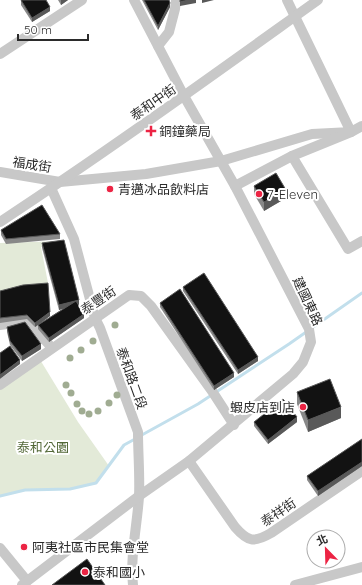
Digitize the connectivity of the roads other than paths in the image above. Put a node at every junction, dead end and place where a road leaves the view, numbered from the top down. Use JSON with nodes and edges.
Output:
{"nodes":[{"id":1,"x":82,"y":0,"type":"edge"},
{"id":2,"x":134,"y":0,"type":"edge"},
{"id":3,"x":176,"y":0,"type":"edge"},
{"id":4,"x":287,"y":0,"type":"edge"},
{"id":5,"x":318,"y":0,"type":"edge"},
{"id":6,"x":294,"y":17,"type":"junction"},
{"id":7,"x":158,"y":46,"type":"junction"},
{"id":8,"x":0,"y":54,"type":"edge"},
{"id":9,"x":184,"y":96,"type":"junction"},
{"id":10,"x":362,"y":126,"type":"edge"},
{"id":11,"x":351,"y":132,"type":"junction"},
{"id":12,"x":292,"y":156,"type":"junction"},
{"id":13,"x":220,"y":161,"type":"junction"},
{"id":14,"x":0,"y":172,"type":"edge"},
{"id":15,"x":60,"y":182,"type":"junction"},
{"id":16,"x":235,"y":186,"type":"junction"},
{"id":17,"x":51,"y":188,"type":"junction"},
{"id":18,"x":0,"y":222,"type":"edge"},
{"id":19,"x":362,"y":241,"type":"edge"},
{"id":20,"x":94,"y":318,"type":"junction"},
{"id":21,"x":0,"y":325,"type":"edge"},
{"id":22,"x":52,"y":348,"type":"junction"},
{"id":23,"x":0,"y":385,"type":"edge"},
{"id":24,"x":234,"y":425,"type":"junction"},
{"id":25,"x":189,"y":462,"type":"junction"},
{"id":26,"x":362,"y":471,"type":"edge"},
{"id":27,"x":139,"y":496,"type":"junction"},
{"id":28,"x":0,"y":548,"type":"edge"},
{"id":29,"x":362,"y":567,"type":"edge"},
{"id":30,"x":317,"y":582,"type":"edge"},
{"id":31,"x":24,"y":583,"type":"edge"},
{"id":32,"x":133,"y":585,"type":"edge"},
{"id":33,"x":294,"y":585,"type":"edge"}],
"edges":[{"from":1,"to":8,"type":"street"},
{"from":2,"to":7,"type":"street","name":"建國東路"},
{"from":3,"to":7,"type":"street"},
{"from":4,"to":6,"type":"street"},
{"from":5,"to":6,"type":"street","name":"泰和中街"},
{"from":6,"to":9,"type":"street","name":"泰和中街"},
{"from":6,"to":11,"type":"street"},
{"from":7,"to":9,"type":"street","name":"建國東路"},
{"from":9,"to":13,"type":"street","name":"建國東路"},
{"from":9,"to":15,"type":"street","name":"泰和中街"},
{"from":10,"to":11,"type":"street"},
{"from":11,"to":12,"type":"street"},
{"from":11,"to":13,"type":"street"},
{"from":12,"to":16,"type":"street"},
{"from":12,"to":19,"type":"street"},
{"from":13,"to":15,"type":"street"},
{"from":13,"to":16,"type":"street","name":"建國東路"},
{"from":14,"to":15,"type":"street","name":"福成街"},
{"from":15,"to":17,"type":"street","name":"泰和中街"},
{"from":16,"to":24,"type":"street","name":"建國東路"},
{"from":17,"to":18,"type":"street","name":"泰和中街"},
{"from":17,"to":20,"type":"street","name":"泰和路二段"},
{"from":20,"to":22,"type":"street","name":"泰豐街"},
{"from":20,"to":24,"type":"street","name":"泰豐街"},
{"from":20,"to":27,"type":"street","name":"泰和路二段"},
{"from":21,"to":22,"type":"street"},
{"from":22,"to":23,"type":"street","name":"泰豐街"},
{"from":24,"to":25,"type":"street","name":"建國東路"},
{"from":25,"to":26,"type":"street","name":"泰祥街"},
{"from":25,"to":27,"type":"street","name":"建國東路"},
{"from":27,"to":31,"type":"street","name":"建國東路"},
{"from":27,"to":32,"type":"street","name":"泰和路二段"},
{"from":28,"to":31,"type":"street"},
{"from":29,"to":30,"type":"street"},
{"from":30,"to":33,"type":"street"}]}
